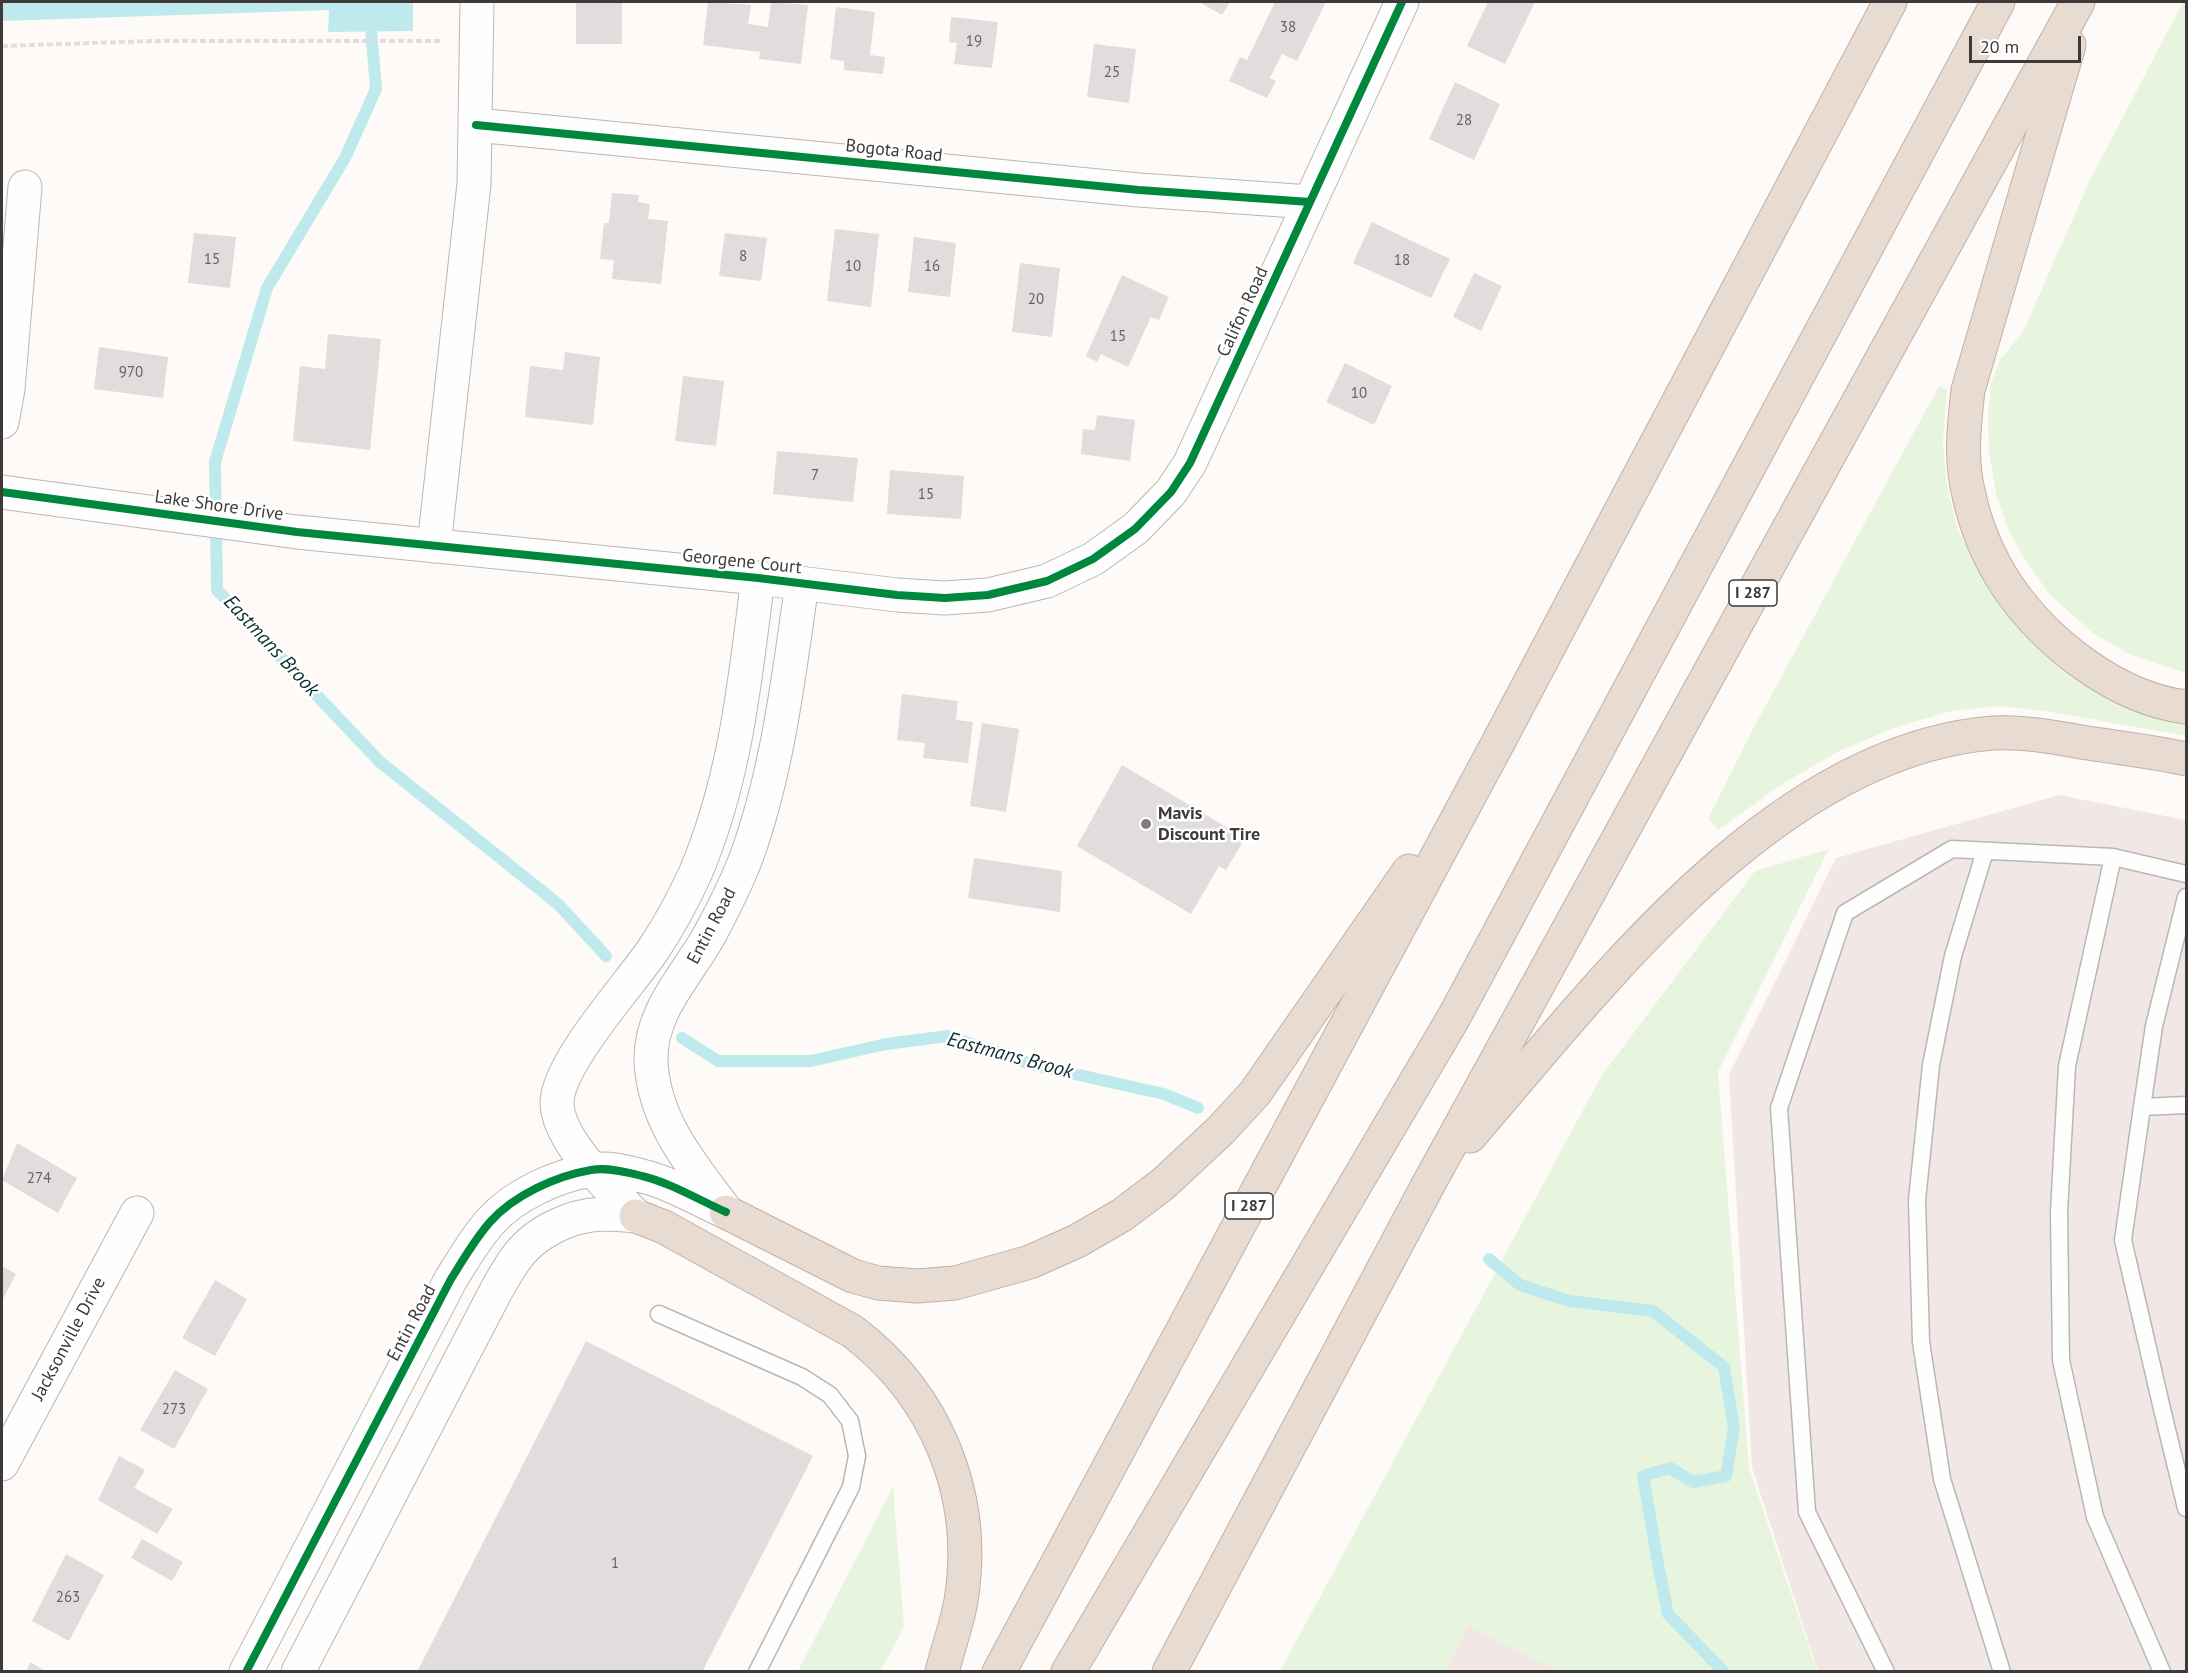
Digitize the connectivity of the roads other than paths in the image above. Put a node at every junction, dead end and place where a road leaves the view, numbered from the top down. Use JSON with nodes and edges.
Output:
{"nodes":[{"id":1,"x":477,"y":2,"type":"edge"},
{"id":2,"x":1402,"y":2,"type":"edge"},
{"id":3,"x":1890,"y":2,"type":"edge"},
{"id":4,"x":1998,"y":2,"type":"edge"},
{"id":5,"x":2080,"y":2,"type":"edge"},
{"id":6,"x":476,"y":124,"type":"junction"},
{"id":7,"x":25,"y":187,"type":"dead end"},
{"id":8,"x":1310,"y":202,"type":"junction"},
{"id":9,"x":2,"y":422,"type":"edge"},
{"id":10,"x":2,"y":492,"type":"edge"},
{"id":11,"x":434,"y":546,"type":"junction"},
{"id":12,"x":758,"y":578,"type":"junction"},
{"id":13,"x":1047,"y":581,"type":"joint"},
{"id":14,"x":802,"y":584,"type":"junction"},
{"id":15,"x":2187,"y":707,"type":"edge"},
{"id":16,"x":1499,"y":741,"type":"junction"},
{"id":17,"x":2187,"y":759,"type":"edge"},
{"id":18,"x":1985,"y":851,"type":"junction"},
{"id":19,"x":2113,"y":857,"type":"junction"},
{"id":20,"x":2187,"y":874,"type":"edge"},
{"id":21,"x":2187,"y":897,"type":"edge"},
{"id":22,"x":2187,"y":1105,"type":"edge"},
{"id":23,"x":2142,"y":1107,"type":"junction"},
{"id":24,"x":593,"y":1170,"type":"junction"},
{"id":25,"x":1428,"y":1185,"type":"junction"},
{"id":26,"x":726,"y":1212,"type":"junction"},
{"id":27,"x":137,"y":1213,"type":"dead end"},
{"id":28,"x":636,"y":1216,"type":"junction"},
{"id":29,"x":659,"y":1314,"type":"dead end"},
{"id":30,"x":2,"y":1464,"type":"edge"},
{"id":31,"x":2187,"y":1508,"type":"edge"},
{"id":32,"x":246,"y":1671,"type":"edge"},
{"id":33,"x":298,"y":1671,"type":"edge"},
{"id":34,"x":757,"y":1671,"type":"edge"},
{"id":35,"x":942,"y":1671,"type":"edge"},
{"id":36,"x":999,"y":1671,"type":"edge"},
{"id":37,"x":1068,"y":1671,"type":"edge"},
{"id":38,"x":1169,"y":1671,"type":"edge"},
{"id":39,"x":1886,"y":1671,"type":"edge"},
{"id":40,"x":2002,"y":1671,"type":"edge"},
{"id":41,"x":2162,"y":1671,"type":"edge"}],
"edges":[{"from":1,"to":6,"type":"street"},
{"from":2,"to":8,"type":"street","name":"Califon Road"},
{"from":3,"to":16,"type":"highway","number":"I 287"},
{"from":4,"to":37,"type":"highway"},
{"from":5,"to":15,"type":"highway"},
{"from":5,"to":25,"type":"highway","number":"I 287"},
{"from":6,"to":8,"type":"street","name":"Bogota Road"},
{"from":6,"to":11,"type":"street"},
{"from":7,"to":9,"type":"street"},
{"from":8,"to":13,"type":"street","name":"Califon Road"},
{"from":10,"to":11,"type":"street","name":"Lake Shore Drive"},
{"from":11,"to":12,"type":"street","name":"Georgene Court"},
{"from":12,"to":14,"type":"street","name":"Georgene Court"},
{"from":12,"to":24,"type":"street"},
{"from":13,"to":14,"type":"street","name":"Georgene Court"},
{"from":14,"to":26,"type":"street","name":"Entin Road"},
{"from":16,"to":26,"type":"highway"},
{"from":16,"to":36,"type":"highway","number":"I 287"},
{"from":17,"to":25,"type":"highway"},
{"from":18,"to":19,"type":"lane"},
{"from":18,"to":39,"type":"lane"},
{"from":18,"to":40,"type":"lane"},
{"from":19,"to":20,"type":"lane"},
{"from":19,"to":41,"type":"lane"},
{"from":21,"to":23,"type":"lane"},
{"from":22,"to":23,"type":"lane"},
{"from":23,"to":31,"type":"lane"},
{"from":24,"to":26,"type":"street","name":"Entin Road"},
{"from":24,"to":28,"type":"street"},
{"from":24,"to":32,"type":"street","name":"Entin Road"},
{"from":25,"to":38,"type":"highway","number":"I 287"},
{"from":27,"to":30,"type":"street","name":"Jacksonville Drive"},
{"from":28,"to":33,"type":"street"},
{"from":28,"to":35,"type":"highway"},
{"from":29,"to":34,"type":"lane"}]}
